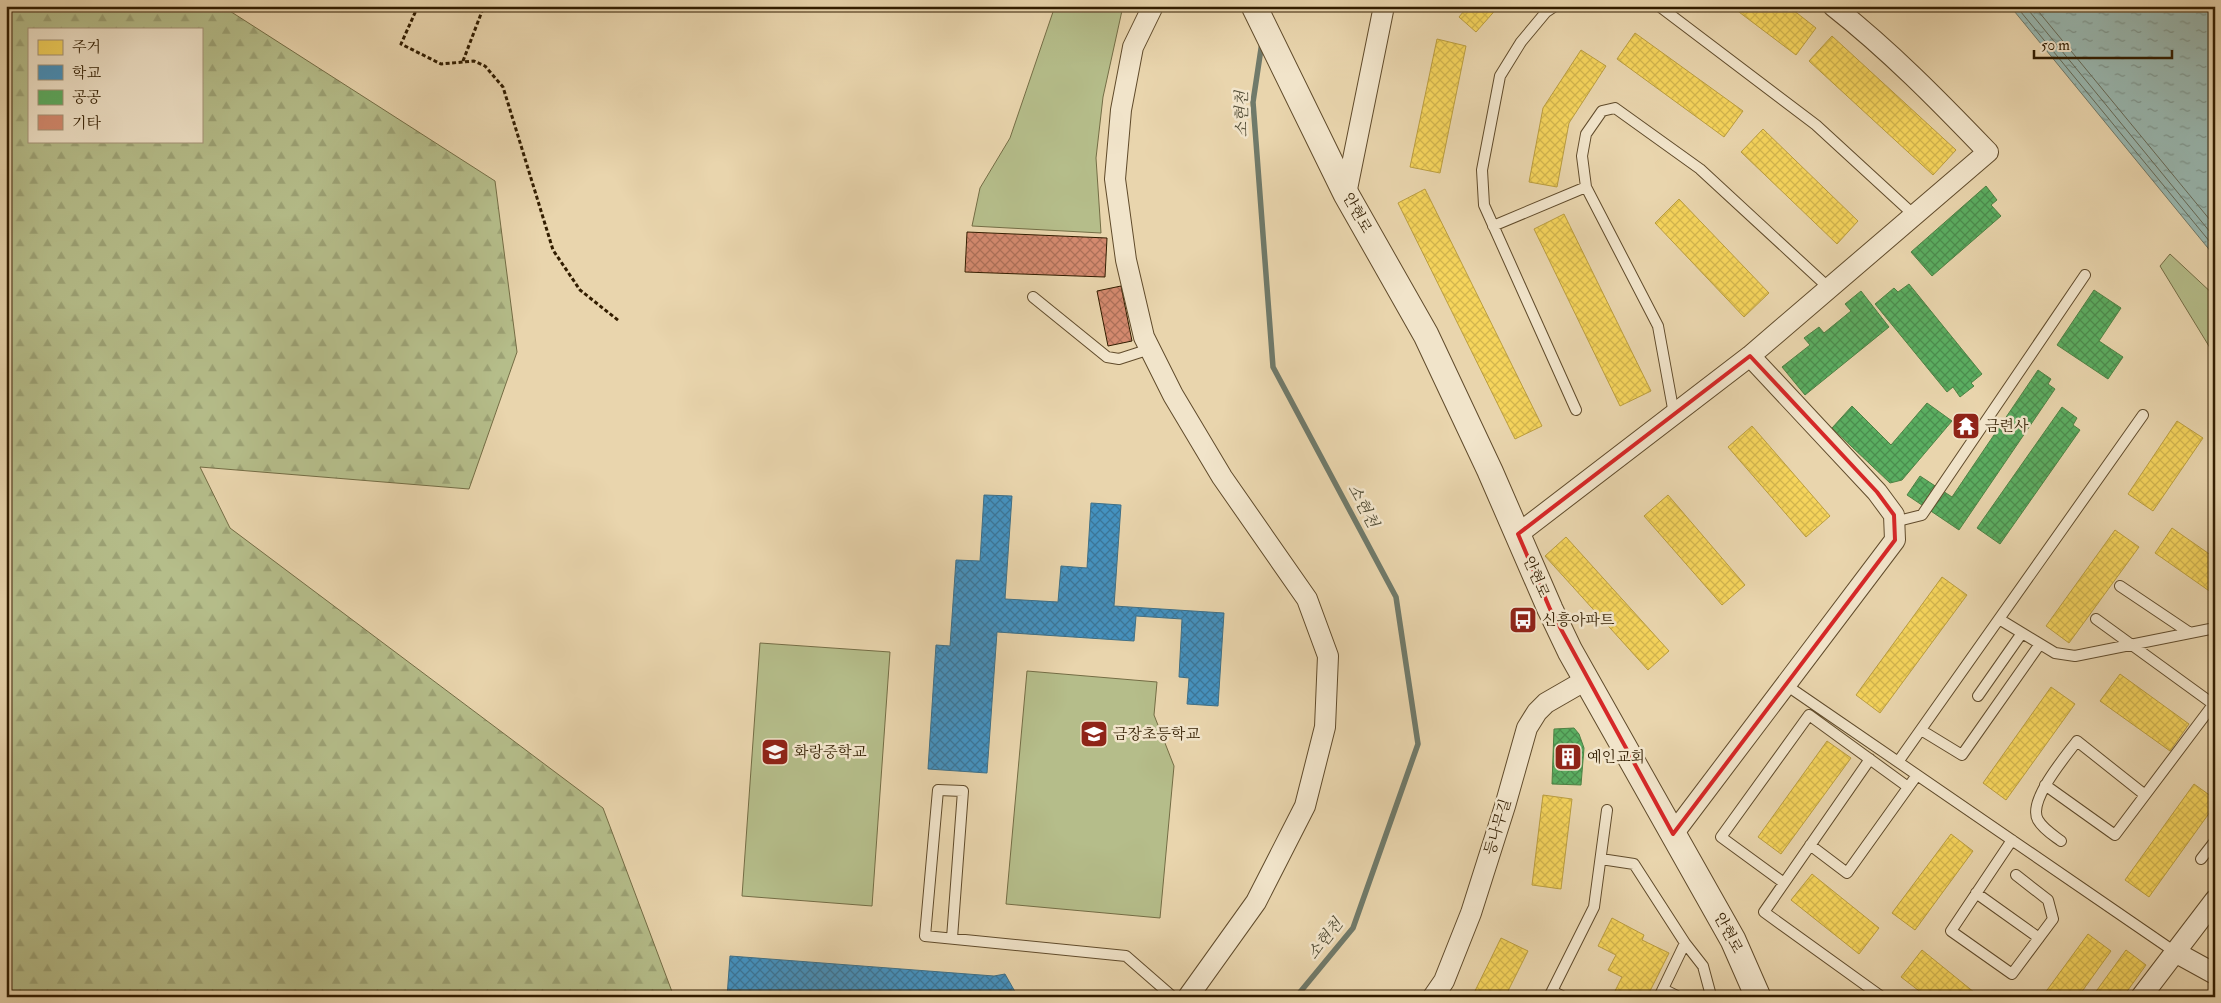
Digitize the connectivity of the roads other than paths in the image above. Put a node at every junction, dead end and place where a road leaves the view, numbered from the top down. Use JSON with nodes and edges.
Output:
{"nodes":[{"id":1,"x":1153,"y":6,"type":"edge"},
{"id":2,"x":1254,"y":6,"type":"edge"},
{"id":3,"x":1384,"y":6,"type":"edge"},
{"id":4,"x":1555,"y":6,"type":"edge"},
{"id":5,"x":1659,"y":6,"type":"edge"},
{"id":6,"x":1833,"y":6,"type":"edge"},
{"id":7,"x":1586,"y":187,"type":"junction"},
{"id":8,"x":1346,"y":194,"type":"junction"},
{"id":9,"x":1914,"y":215,"type":"junction"},
{"id":10,"x":1493,"y":226,"type":"junction"},
{"id":11,"x":2085,"y":275,"type":"dead end"},
{"id":12,"x":1829,"y":288,"type":"junction"},
{"id":13,"x":1033,"y":297,"type":"dead end"},
{"id":14,"x":1150,"y":349,"type":"junction"},
{"id":15,"x":1750,"y":356,"type":"junction"},
{"id":16,"x":1576,"y":410,"type":"dead end"},
{"id":17,"x":1674,"y":414,"type":"junction"},
{"id":18,"x":2144,"y":415,"type":"dead end"},
{"id":19,"x":1894,"y":522,"type":"junction"},
{"id":20,"x":1518,"y":534,"type":"junction"},
{"id":21,"x":2120,"y":586,"type":"dead end"},
{"id":22,"x":1999,"y":619,"type":"junction"},
{"id":23,"x":2096,"y":619,"type":"dead end"},
{"id":24,"x":2215,"y":628,"type":"edge"},
{"id":25,"x":2022,"y":633,"type":"junction"},
{"id":26,"x":2190,"y":633,"type":"junction"},
{"id":27,"x":2040,"y":644,"type":"junction"},
{"id":28,"x":2135,"y":645,"type":"junction"},
{"id":29,"x":1586,"y":680,"type":"junction"},
{"id":30,"x":1786,"y":685,"type":"junction"},
{"id":31,"x":1978,"y":696,"type":"dead end"},
{"id":32,"x":2214,"y":703,"type":"edge"},
{"id":33,"x":1921,"y":730,"type":"junction"},
{"id":34,"x":1870,"y":759,"type":"junction"},
{"id":35,"x":1898,"y":762,"type":"junction"},
{"id":36,"x":1917,"y":775,"type":"junction"},
{"id":37,"x":2045,"y":785,"type":"junction"},
{"id":38,"x":1908,"y":787,"type":"junction"},
{"id":39,"x":2145,"y":794,"type":"junction"},
{"id":40,"x":1607,"y":810,"type":"dead end"},
{"id":41,"x":1672,"y":834,"type":"junction"},
{"id":42,"x":2012,"y":840,"type":"junction"},
{"id":43,"x":2061,"y":841,"type":"dead end"},
{"id":44,"x":2215,"y":841,"type":"edge"},
{"id":45,"x":1810,"y":845,"type":"junction"},
{"id":46,"x":1601,"y":859,"type":"junction"},
{"id":47,"x":2202,"y":859,"type":"dead end"},
{"id":48,"x":2016,"y":875,"type":"dead end"},
{"id":49,"x":1784,"y":883,"type":"junction"},
{"id":50,"x":1976,"y":893,"type":"junction"},
{"id":51,"x":2215,"y":900,"type":"edge"},
{"id":52,"x":952,"y":938,"type":"junction"},
{"id":53,"x":2039,"y":938,"type":"junction"},
{"id":54,"x":1685,"y":943,"type":"junction"},
{"id":55,"x":2175,"y":952,"type":"junction"},
{"id":56,"x":2215,"y":974,"type":"edge"},
{"id":57,"x":1661,"y":993,"type":"edge"},
{"id":58,"x":1550,"y":994,"type":"edge"},
{"id":59,"x":1173,"y":997,"type":"edge"},
{"id":60,"x":1188,"y":997,"type":"edge"},
{"id":61,"x":1434,"y":997,"type":"edge"},
{"id":62,"x":1564,"y":997,"type":"edge"},
{"id":63,"x":1679,"y":997,"type":"edge"},
{"id":64,"x":1708,"y":997,"type":"edge"},
{"id":65,"x":1758,"y":997,"type":"edge"},
{"id":66,"x":1882,"y":997,"type":"edge"},
{"id":67,"x":2142,"y":997,"type":"edge"}],
"edges":[{"from":1,"to":14,"type":"street"},
{"from":2,"to":8,"type":"street","name":"안현로"},
{"from":3,"to":8,"type":"street"},
{"from":4,"to":10,"type":"lane"},
{"from":5,"to":9,"type":"lane"},
{"from":6,"to":9,"type":"street"},
{"from":7,"to":10,"type":"lane"},
{"from":7,"to":12,"type":"lane"},
{"from":7,"to":17,"type":"lane"},
{"from":8,"to":20,"type":"street","name":"안현로"},
{"from":9,"to":12,"type":"street"},
{"from":10,"to":16,"type":"lane"},
{"from":11,"to":19,"type":"lane"},
{"from":12,"to":15,"type":"street"},
{"from":13,"to":14,"type":"lane"},
{"from":14,"to":60,"type":"street"},
{"from":15,"to":17,"type":"street"},
{"from":15,"to":19,"type":"street"},
{"from":17,"to":20,"type":"street"},
{"from":18,"to":22,"type":"lane"},
{"from":19,"to":30,"type":"street"},
{"from":20,"to":29,"type":"street","name":"안현로"},
{"from":21,"to":26,"type":"lane"},
{"from":22,"to":25,"type":"lane"},
{"from":22,"to":33,"type":"lane"},
{"from":23,"to":28,"type":"lane"},
{"from":24,"to":26,"type":"lane"},
{"from":25,"to":27,"type":"lane"},
{"from":25,"to":31,"type":"lane"},
{"from":26,"to":28,"type":"lane"},
{"from":27,"to":28,"type":"lane"},
{"from":27,"to":33,"type":"lane"},
{"from":28,"to":32,"type":"lane"},
{"from":29,"to":41,"type":"street","name":"안현로"},
{"from":29,"to":61,"type":"street","name":"등나무길"},
{"from":30,"to":35,"type":"lane"},
{"from":30,"to":41,"type":"street"},
{"from":32,"to":39,"type":"lane"},
{"from":33,"to":35,"type":"lane"},
{"from":34,"to":38,"type":"lane"},
{"from":34,"to":45,"type":"lane"},
{"from":34,"to":49,"type":"lane"},
{"from":35,"to":36,"type":"lane"},
{"from":36,"to":38,"type":"lane"},
{"from":36,"to":42,"type":"lane"},
{"from":37,"to":39,"type":"lane"},
{"from":37,"to":39,"type":"lane"},
{"from":37,"to":43,"type":"lane"},
{"from":38,"to":45,"type":"lane"},
{"from":40,"to":46,"type":"lane"},
{"from":41,"to":65,"type":"street","name":"안현로"},
{"from":42,"to":50,"type":"lane"},
{"from":42,"to":55,"type":"lane"},
{"from":44,"to":47,"type":"lane"},
{"from":45,"to":49,"type":"lane"},
{"from":46,"to":54,"type":"lane"},
{"from":46,"to":58,"type":"lane"},
{"from":48,"to":53,"type":"lane"},
{"from":49,"to":66,"type":"lane"},
{"from":50,"to":53,"type":"lane"},
{"from":50,"to":53,"type":"lane"},
{"from":51,"to":55,"type":"street"},
{"from":52,"to":52,"type":"lane"},
{"from":52,"to":59,"type":"lane"},
{"from":54,"to":57,"type":"lane"},
{"from":54,"to":64,"type":"lane"},
{"from":55,"to":56,"type":"street"},
{"from":55,"to":67,"type":"street"},
{"from":57,"to":63,"type":"lane"},
{"from":58,"to":62,"type":"lane"}]}
